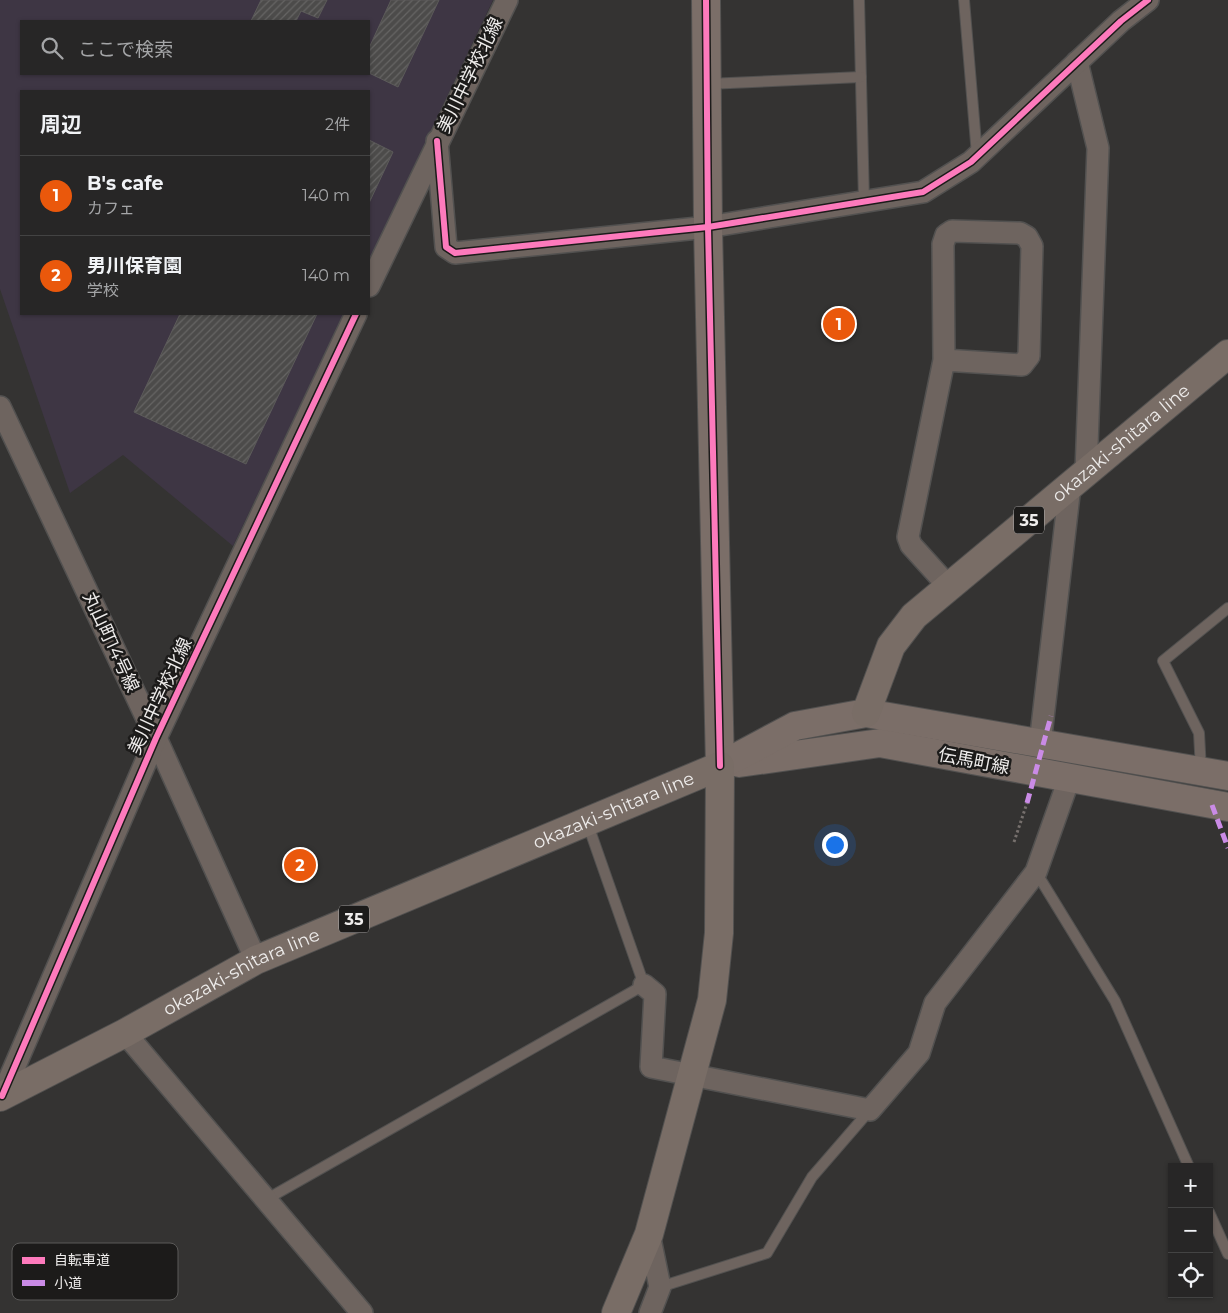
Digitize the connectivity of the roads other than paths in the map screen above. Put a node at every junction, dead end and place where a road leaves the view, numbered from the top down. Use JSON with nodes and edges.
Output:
{"nodes":[{"id":1,"x":507,"y":0,"type":"edge"},
{"id":2,"x":706,"y":0,"type":"edge"},
{"id":3,"x":859,"y":0,"type":"edge"},
{"id":4,"x":964,"y":0,"type":"edge"},
{"id":5,"x":1148,"y":0,"type":"edge"},
{"id":6,"x":1078,"y":62,"type":"junction"},
{"id":7,"x":861,"y":76,"type":"junction"},
{"id":8,"x":707,"y":84,"type":"junction"},
{"id":9,"x":437,"y":141,"type":"junction"},
{"id":10,"x":977,"y":156,"type":"junction"},
{"id":11,"x":864,"y":201,"type":"junction"},
{"id":12,"x":708,"y":226,"type":"junction"},
{"id":13,"x":370,"y":284,"type":"edge"},
{"id":14,"x":356,"y":315,"type":"edge"},
{"id":15,"x":1228,"y":354,"type":"edge"},
{"id":16,"x":944,"y":360,"type":"junction"},
{"id":17,"x":0,"y":407,"type":"edge"},
{"id":18,"x":7,"y":441,"type":"edge"},
{"id":19,"x":1078,"y":479,"type":"junction"},
{"id":20,"x":949,"y":587,"type":"junction"},
{"id":21,"x":1228,"y":608,"type":"edge"},
{"id":22,"x":866,"y":713,"type":"junction"},
{"id":23,"x":156,"y":738,"type":"junction"},
{"id":24,"x":1040,"y":744,"type":"junction"},
{"id":25,"x":720,"y":766,"type":"junction"},
{"id":26,"x":1201,"y":771,"type":"junction"},
{"id":27,"x":1228,"y":776,"type":"edge"},
{"id":28,"x":1070,"y":779,"type":"junction"},
{"id":29,"x":1228,"y":807,"type":"edge"},
{"id":30,"x":587,"y":822,"type":"junction"},
{"id":31,"x":1036,"y":872,"type":"junction"},
{"id":32,"x":256,"y":960,"type":"junction"},
{"id":33,"x":644,"y":986,"type":"junction"},
{"id":34,"x":125,"y":1033,"type":"junction"},
{"id":35,"x":693,"y":1076,"type":"junction"},
{"id":36,"x":1,"y":1097,"type":"edge"},
{"id":37,"x":870,"y":1110,"type":"junction"},
{"id":38,"x":1187,"y":1163,"type":"edge"},
{"id":39,"x":266,"y":1199,"type":"junction"},
{"id":40,"x":1213,"y":1221,"type":"edge"},
{"id":41,"x":649,"y":1234,"type":"junction"},
{"id":42,"x":1228,"y":1254,"type":"edge"},
{"id":43,"x":660,"y":1287,"type":"junction"},
{"id":44,"x":362,"y":1313,"type":"edge"},
{"id":45,"x":616,"y":1313,"type":"edge"},
{"id":46,"x":650,"y":1313,"type":"edge"}],
"edges":[{"from":1,"to":9,"type":"street","name":"美川中学校北線"},
{"from":2,"to":8,"type":"street"},
{"from":3,"to":7,"type":"lane"},
{"from":4,"to":10,"type":"lane"},
{"from":5,"to":6,"type":"street"},
{"from":6,"to":10,"type":"street"},
{"from":6,"to":19,"type":"street"},
{"from":7,"to":8,"type":"lane"},
{"from":7,"to":11,"type":"lane"},
{"from":8,"to":12,"type":"street"},
{"from":9,"to":12,"type":"street"},
{"from":9,"to":13,"type":"street","name":"美川中学校北線"},
{"from":10,"to":11,"type":"street"},
{"from":11,"to":12,"type":"street"},
{"from":12,"to":25,"type":"street"},
{"from":14,"to":23,"type":"street","name":"美川中学校北線"},
{"from":15,"to":19,"type":"main road","name":"okazaki-shitara line","number":"35"},
{"from":16,"to":16,"type":"street"},
{"from":16,"to":20,"type":"street"},
{"from":17,"to":18,"type":"street","name":"丸山町14号線"},
{"from":18,"to":23,"type":"street","name":"丸山町14号線"},
{"from":19,"to":20,"type":"main road","name":"okazaki-shitara line","number":"35"},
{"from":19,"to":24,"type":"street"},
{"from":20,"to":22,"type":"main road","name":"okazaki-shitara line","number":"35"},
{"from":21,"to":26,"type":"lane"},
{"from":22,"to":24,"type":"street"},
{"from":22,"to":25,"type":"street"},
{"from":23,"to":32,"type":"street","name":"丸山町14号線"},
{"from":23,"to":36,"type":"street","name":"美川中学校北線"},
{"from":24,"to":26,"type":"street"},
{"from":25,"to":28,"type":"street","name":"伝馬町線"},
{"from":25,"to":30,"type":"main road","name":"okazaki-shitara line","number":"35"},
{"from":25,"to":35,"type":"main road","name":"okazaki-shitara line"},
{"from":26,"to":27,"type":"street"},
{"from":28,"to":29,"type":"street","name":"伝馬町線"},
{"from":28,"to":31,"type":"street"},
{"from":30,"to":32,"type":"main road","name":"okazaki-shitara line","number":"35"},
{"from":30,"to":33,"type":"lane"},
{"from":31,"to":37,"type":"street"},
{"from":31,"to":38,"type":"lane"},
{"from":32,"to":34,"type":"main road","name":"okazaki-shitara line","number":"35"},
{"from":33,"to":35,"type":"street"},
{"from":33,"to":39,"type":"lane"},
{"from":34,"to":36,"type":"main road","name":"okazaki-shitara line","number":"35"},
{"from":34,"to":39,"type":"street"},
{"from":35,"to":37,"type":"street"},
{"from":35,"to":41,"type":"main road","name":"okazaki-shitara line"},
{"from":37,"to":43,"type":"lane"},
{"from":39,"to":44,"type":"street"},
{"from":40,"to":42,"type":"lane"},
{"from":41,"to":43,"type":"street"},
{"from":41,"to":45,"type":"main road","name":"okazaki-shitara line"},
{"from":43,"to":46,"type":"street"}]}
